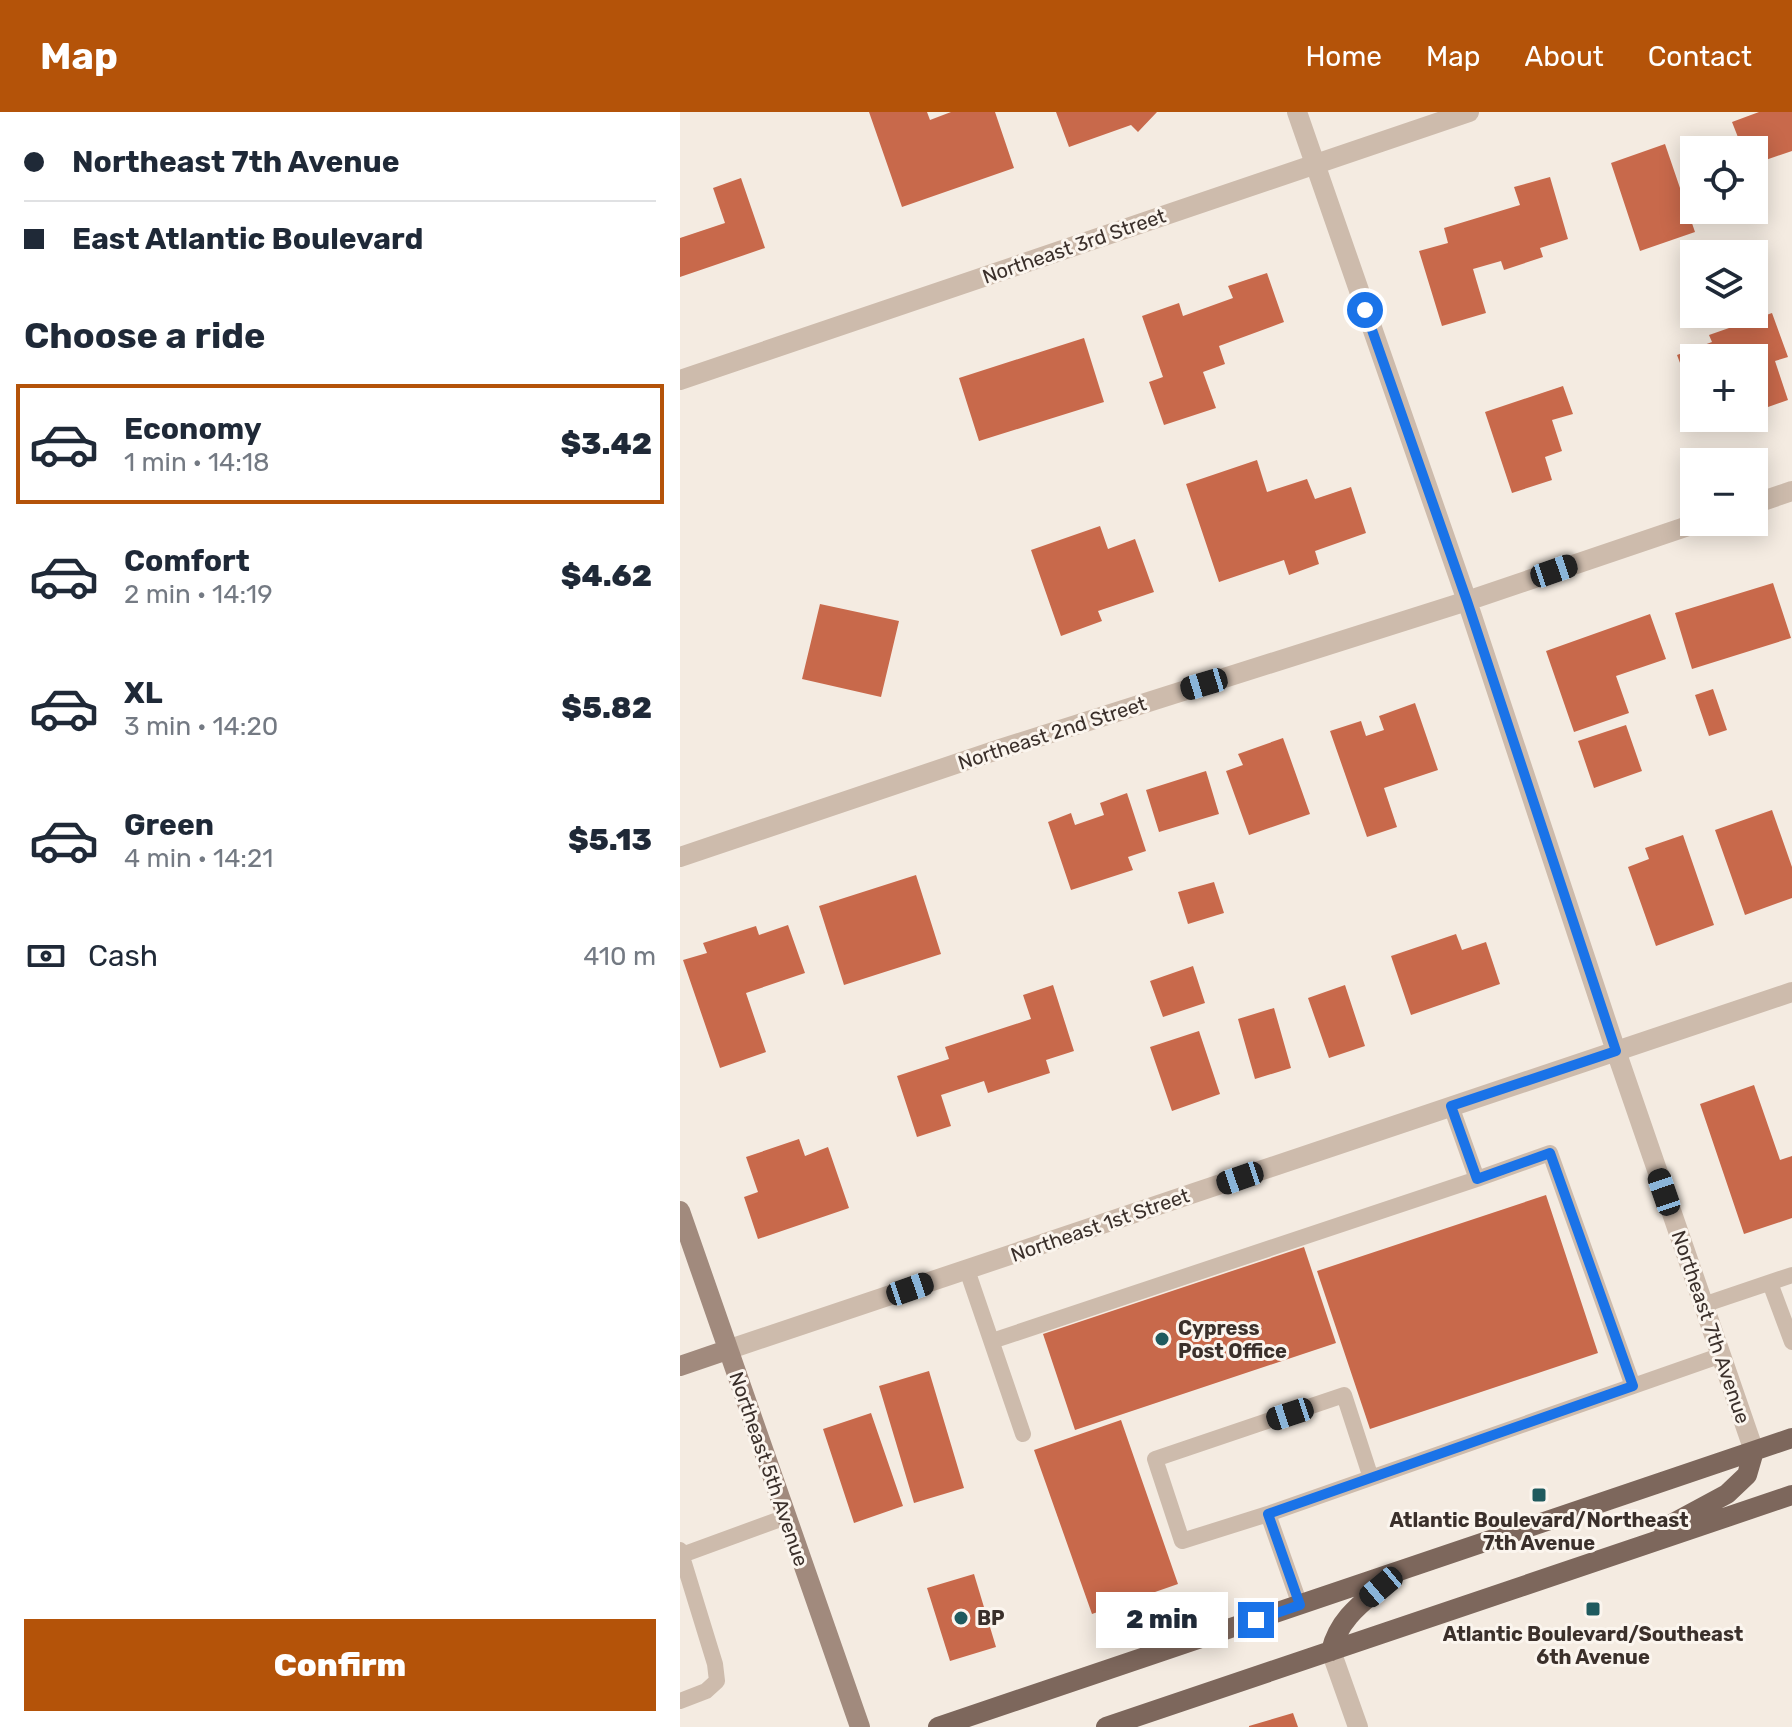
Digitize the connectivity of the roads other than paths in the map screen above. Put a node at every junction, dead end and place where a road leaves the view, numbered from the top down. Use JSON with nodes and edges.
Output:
{"nodes":[{"id":1,"x":1297,"y":112,"type":"edge"},
{"id":2,"x":1469,"y":112,"type":"edge"},
{"id":3,"x":1315,"y":164,"type":"junction"},
{"id":4,"x":680,"y":380,"type":"edge"},
{"id":5,"x":1792,"y":491,"type":"edge"},
{"id":6,"x":1768,"y":499,"type":"edge"},
{"id":7,"x":1680,"y":529,"type":"edge"},
{"id":8,"x":1467,"y":601,"type":"junction"},
{"id":9,"x":680,"y":857,"type":"edge"},
{"id":10,"x":1792,"y":992,"type":"edge"},
{"id":11,"x":1616,"y":1051,"type":"junction"},
{"id":12,"x":1451,"y":1106,"type":"junction"},
{"id":13,"x":1477,"y":1179,"type":"junction"},
{"id":14,"x":680,"y":1211,"type":"edge"},
{"id":15,"x":967,"y":1270,"type":"junction"},
{"id":16,"x":1792,"y":1275,"type":"edge"},
{"id":17,"x":1770,"y":1283,"type":"junction"},
{"id":18,"x":1703,"y":1305,"type":"junction"},
{"id":19,"x":992,"y":1341,"type":"junction"},
{"id":20,"x":1792,"y":1342,"type":"edge"},
{"id":21,"x":727,"y":1350,"type":"junction"},
{"id":22,"x":1719,"y":1356,"type":"junction"},
{"id":23,"x":680,"y":1366,"type":"edge"},
{"id":24,"x":1633,"y":1386,"type":"junction"},
{"id":25,"x":1023,"y":1434,"type":"dead end"},
{"id":26,"x":1792,"y":1438,"type":"edge"},
{"id":27,"x":1754,"y":1451,"type":"junction"},
{"id":28,"x":1371,"y":1478,"type":"junction"},
{"id":29,"x":1792,"y":1495,"type":"edge"},
{"id":30,"x":1268,"y":1514,"type":"junction"},
{"id":31,"x":786,"y":1517,"type":"junction"},
{"id":32,"x":681,"y":1553,"type":"edge"},
{"id":33,"x":1611,"y":1556,"type":"junction"},
{"id":34,"x":1399,"y":1571,"type":"junction"},
{"id":35,"x":1300,"y":1605,"type":"junction"},
{"id":36,"x":1331,"y":1651,"type":"junction"},
{"id":37,"x":680,"y":1701,"type":"edge"},
{"id":38,"x":860,"y":1727,"type":"edge"},
{"id":39,"x":938,"y":1727,"type":"edge"},
{"id":40,"x":1106,"y":1727,"type":"edge"},
{"id":41,"x":1358,"y":1727,"type":"edge"}],
"edges":[{"from":1,"to":3,"type":"street","name":"Northeast 7th Avenue"},
{"from":2,"to":3,"type":"street","name":"Northeast 3rd Street"},
{"from":3,"to":4,"type":"street","name":"Northeast 3rd Street"},
{"from":3,"to":8,"type":"street","name":"Northeast 7th Avenue"},
{"from":5,"to":6,"type":"street"},
{"from":7,"to":8,"type":"street","name":"Northeast 2nd Street"},
{"from":8,"to":9,"type":"street","name":"Northeast 2nd Street"},
{"from":8,"to":11,"type":"street","name":"Northeast 7th Avenue"},
{"from":10,"to":11,"type":"street","name":"Northeast 1st Street"},
{"from":11,"to":12,"type":"street","name":"Northeast 1st Street"},
{"from":11,"to":18,"type":"street","name":"Northeast 7th Avenue"},
{"from":12,"to":13,"type":"lane"},
{"from":12,"to":15,"type":"street","name":"Northeast 1st Street"},
{"from":13,"to":19,"type":"lane"},
{"from":13,"to":24,"type":"lane"},
{"from":14,"to":21,"type":"street","name":"Northeast 5th Avenue"},
{"from":15,"to":19,"type":"lane"},
{"from":15,"to":21,"type":"street","name":"Northeast 1st Street"},
{"from":16,"to":17,"type":"lane"},
{"from":17,"to":18,"type":"lane"},
{"from":17,"to":20,"type":"lane"},
{"from":18,"to":22,"type":"street","name":"Northeast 7th Avenue"},
{"from":19,"to":25,"type":"lane"},
{"from":21,"to":23,"type":"street","name":"Northeast 1st Street"},
{"from":21,"to":31,"type":"street","name":"Northeast 5th Avenue"},
{"from":22,"to":24,"type":"lane"},
{"from":22,"to":27,"type":"street","name":"Northeast 7th Avenue"},
{"from":24,"to":28,"type":"lane"},
{"from":26,"to":27,"type":"main road"},
{"from":27,"to":33,"type":"main road"},
{"from":27,"to":34,"type":"main road"},
{"from":28,"to":30,"type":"lane"},
{"from":28,"to":30,"type":"lane"},
{"from":29,"to":33,"type":"main road"},
{"from":30,"to":35,"type":"lane"},
{"from":31,"to":32,"type":"lane"},
{"from":31,"to":38,"type":"street","name":"Northeast 5th Avenue"},
{"from":32,"to":37,"type":"lane"},
{"from":33,"to":36,"type":"main road"},
{"from":34,"to":35,"type":"main road"},
{"from":34,"to":36,"type":"main road"},
{"from":35,"to":39,"type":"main road"},
{"from":36,"to":40,"type":"main road"},
{"from":36,"to":41,"type":"street"}]}
